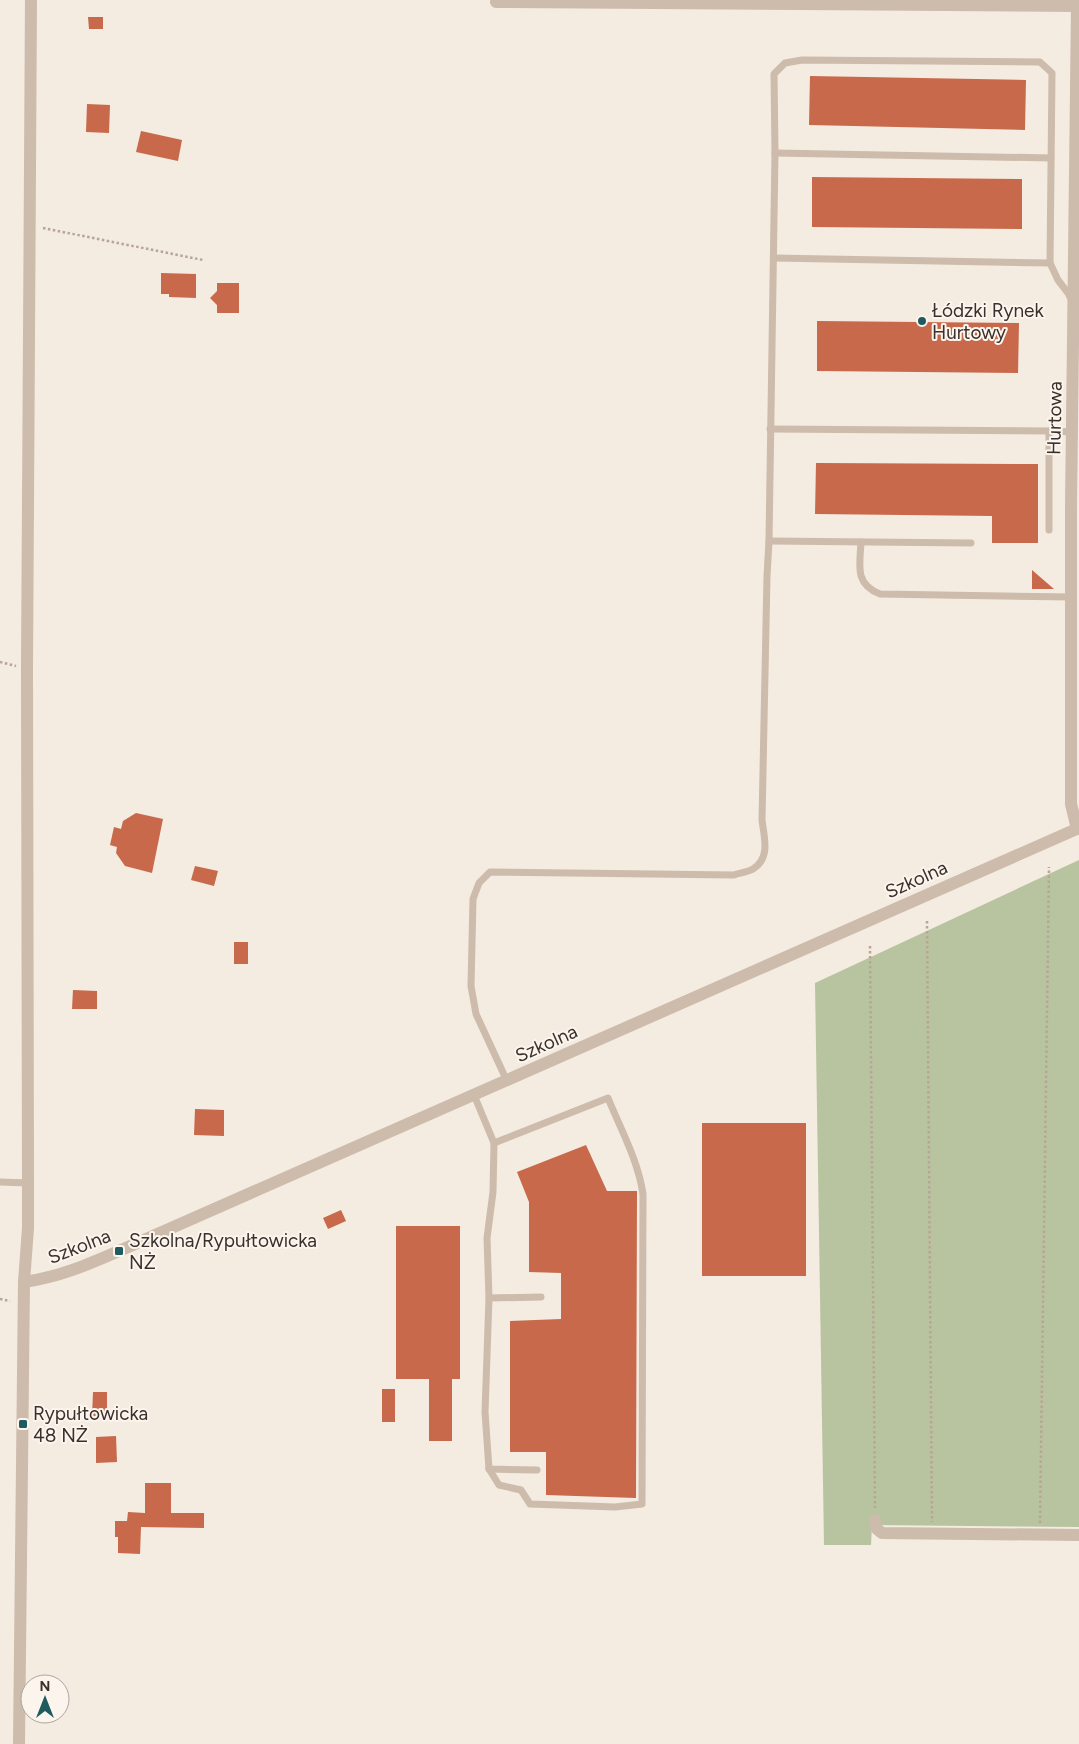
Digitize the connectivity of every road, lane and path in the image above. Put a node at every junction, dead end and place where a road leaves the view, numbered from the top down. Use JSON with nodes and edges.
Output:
{"nodes":[{"id":1,"x":31,"y":0,"type":"edge"},
{"id":2,"x":641,"y":1,"type":"edge"},
{"id":3,"x":496,"y":2,"type":"dead end"},
{"id":4,"x":1078,"y":6,"type":"edge"},
{"id":5,"x":775,"y":153,"type":"junction"},
{"id":6,"x":1051,"y":158,"type":"junction"},
{"id":7,"x":29,"y":226,"type":"junction"},
{"id":8,"x":774,"y":258,"type":"junction"},
{"id":9,"x":203,"y":260,"type":"dead end"},
{"id":10,"x":1050,"y":263,"type":"junction"},
{"id":11,"x":1074,"y":307,"type":"junction"},
{"id":12,"x":1076,"y":391,"type":"edge"},
{"id":13,"x":770,"y":430,"type":"junction"},
{"id":14,"x":1049,"y":431,"type":"junction"},
{"id":15,"x":1072,"y":432,"type":"junction"},
{"id":16,"x":1075,"y":491,"type":"edge"},
{"id":17,"x":1049,"y":530,"type":"dead end"},
{"id":18,"x":769,"y":541,"type":"junction"},
{"id":19,"x":861,"y":542,"type":"junction"},
{"id":20,"x":972,"y":543,"type":"dead end"},
{"id":21,"x":1071,"y":597,"type":"junction"},
{"id":22,"x":1078,"y":828,"type":"edge"},
{"id":23,"x":1049,"y":867,"type":"dead end"},
{"id":24,"x":927,"y":921,"type":"dead end"},
{"id":25,"x":870,"y":946,"type":"dead end"},
{"id":26,"x":507,"y":1081,"type":"junction"},
{"id":27,"x":474,"y":1095,"type":"junction"},
{"id":28,"x":494,"y":1143,"type":"junction"},
{"id":29,"x":0,"y":1182,"type":"edge"},
{"id":30,"x":28,"y":1183,"type":"junction"},
{"id":31,"x":24,"y":1282,"type":"junction"},
{"id":32,"x":541,"y":1297,"type":"dead end"},
{"id":33,"x":488,"y":1298,"type":"junction"},
{"id":34,"x":489,"y":1469,"type":"junction"},
{"id":35,"x":538,"y":1470,"type":"dead end"},
{"id":36,"x":875,"y":1520,"type":"joint"},
{"id":37,"x":932,"y":1534,"type":"junction"},
{"id":38,"x":1039,"y":1535,"type":"junction"},
{"id":39,"x":1079,"y":1535,"type":"edge"},
{"id":40,"x":19,"y":1744,"type":"edge"}],
"edges":[{"from":1,"to":7,"type":"street"},
{"from":2,"to":3,"type":"street"},
{"from":2,"to":4,"type":"street"},
{"from":4,"to":11,"type":"street","name":"Hurtowa"},
{"from":5,"to":6,"type":"lane"},
{"from":5,"to":6,"type":"lane"},
{"from":5,"to":8,"type":"lane"},
{"from":6,"to":10,"type":"lane"},
{"from":7,"to":9,"type":"path"},
{"from":7,"to":30,"type":"street"},
{"from":8,"to":10,"type":"lane"},
{"from":8,"to":13,"type":"lane"},
{"from":10,"to":11,"type":"lane"},
{"from":11,"to":12,"type":"street","name":"Hurtowa"},
{"from":12,"to":15,"type":"street","name":"Hurtowa"},
{"from":13,"to":14,"type":"lane"},
{"from":13,"to":18,"type":"lane"},
{"from":14,"to":15,"type":"lane"},
{"from":14,"to":17,"type":"lane"},
{"from":15,"to":16,"type":"street","name":"Hurtowa"},
{"from":16,"to":21,"type":"street","name":"Hurtowa"},
{"from":18,"to":19,"type":"lane"},
{"from":18,"to":26,"type":"lane"},
{"from":19,"to":20,"type":"lane"},
{"from":19,"to":21,"type":"lane"},
{"from":21,"to":22,"type":"street","name":"Hurtowa"},
{"from":22,"to":26,"type":"street","name":"Szkolna"},
{"from":23,"to":38,"type":"path"},
{"from":24,"to":37,"type":"path"},
{"from":25,"to":36,"type":"path"},
{"from":26,"to":27,"type":"street","name":"Szkolna"},
{"from":27,"to":28,"type":"lane"},
{"from":27,"to":31,"type":"street","name":"Szkolna"},
{"from":28,"to":33,"type":"lane"},
{"from":28,"to":34,"type":"lane"},
{"from":29,"to":30,"type":"lane"},
{"from":30,"to":31,"type":"street"},
{"from":31,"to":40,"type":"street"},
{"from":32,"to":33,"type":"lane"},
{"from":33,"to":34,"type":"lane"},
{"from":34,"to":35,"type":"lane"},
{"from":36,"to":37,"type":"street"},
{"from":37,"to":38,"type":"street"},
{"from":38,"to":39,"type":"street"}]}
